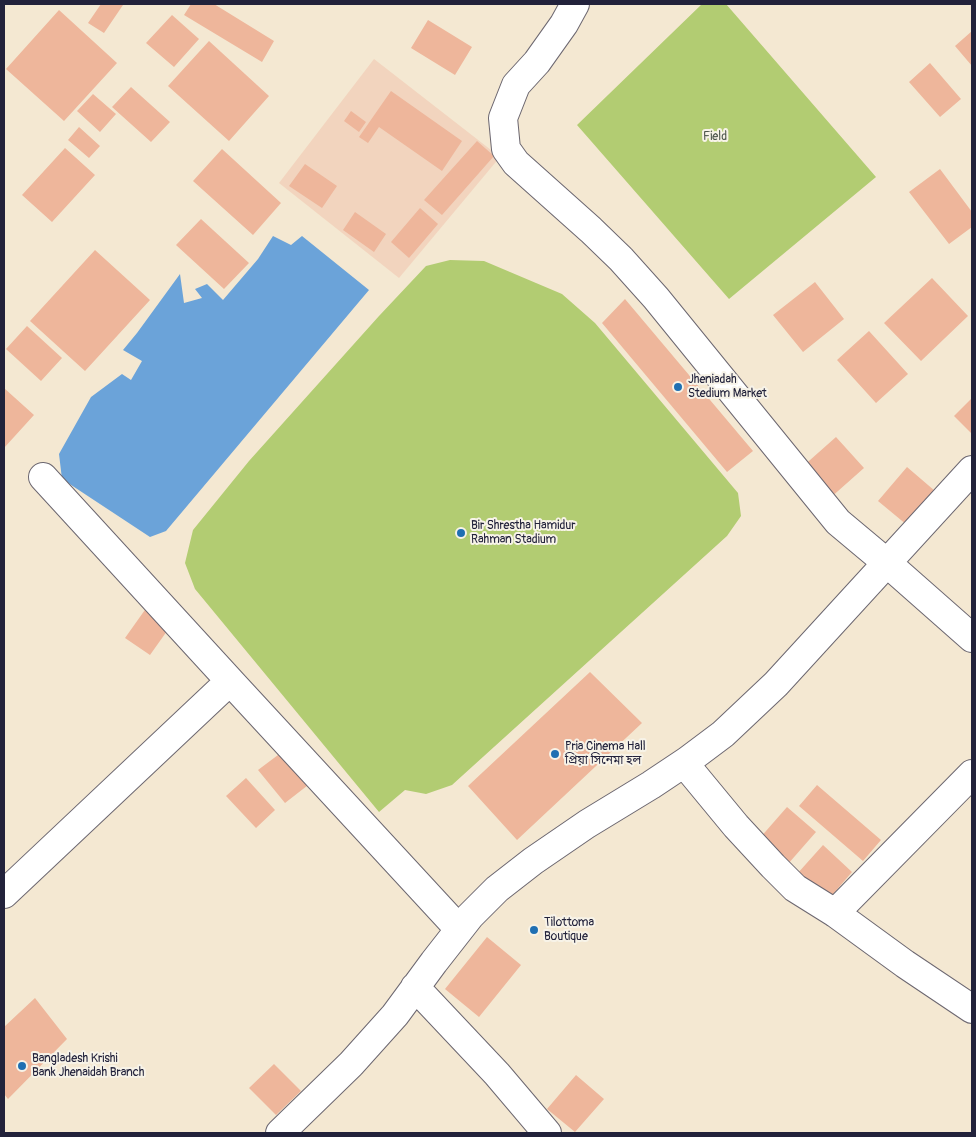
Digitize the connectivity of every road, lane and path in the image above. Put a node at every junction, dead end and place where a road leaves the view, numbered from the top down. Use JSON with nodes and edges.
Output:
{"nodes":[{"id":1,"x":575,"y":4,"type":"edge"},
{"id":2,"x":972,"y":470,"type":"edge"},
{"id":3,"x":43,"y":477,"type":"dead end"},
{"id":4,"x":887,"y":563,"type":"junction"},
{"id":5,"x":972,"y":638,"type":"edge"},
{"id":6,"x":230,"y":681,"type":"junction"},
{"id":7,"x":684,"y":763,"type":"junction"},
{"id":8,"x":972,"y":774,"type":"edge"},
{"id":9,"x":4,"y":894,"type":"edge"},
{"id":10,"x":835,"y":913,"type":"junction"},
{"id":11,"x":459,"y":929,"type":"junction"},
{"id":12,"x":415,"y":987,"type":"junction"},
{"id":13,"x":972,"y":1009,"type":"edge"},
{"id":14,"x":280,"y":1133,"type":"edge"},
{"id":15,"x":547,"y":1133,"type":"edge"}],
"edges":[{"from":1,"to":4,"type":"street"},
{"from":2,"to":4,"type":"street"},
{"from":3,"to":6,"type":"street"},
{"from":4,"to":5,"type":"street"},
{"from":4,"to":7,"type":"street"},
{"from":6,"to":9,"type":"street"},
{"from":6,"to":11,"type":"street"},
{"from":7,"to":10,"type":"street"},
{"from":7,"to":11,"type":"street"},
{"from":8,"to":10,"type":"street"},
{"from":10,"to":13,"type":"street"},
{"from":11,"to":12,"type":"street"},
{"from":12,"to":14,"type":"street"},
{"from":12,"to":15,"type":"street"}]}
